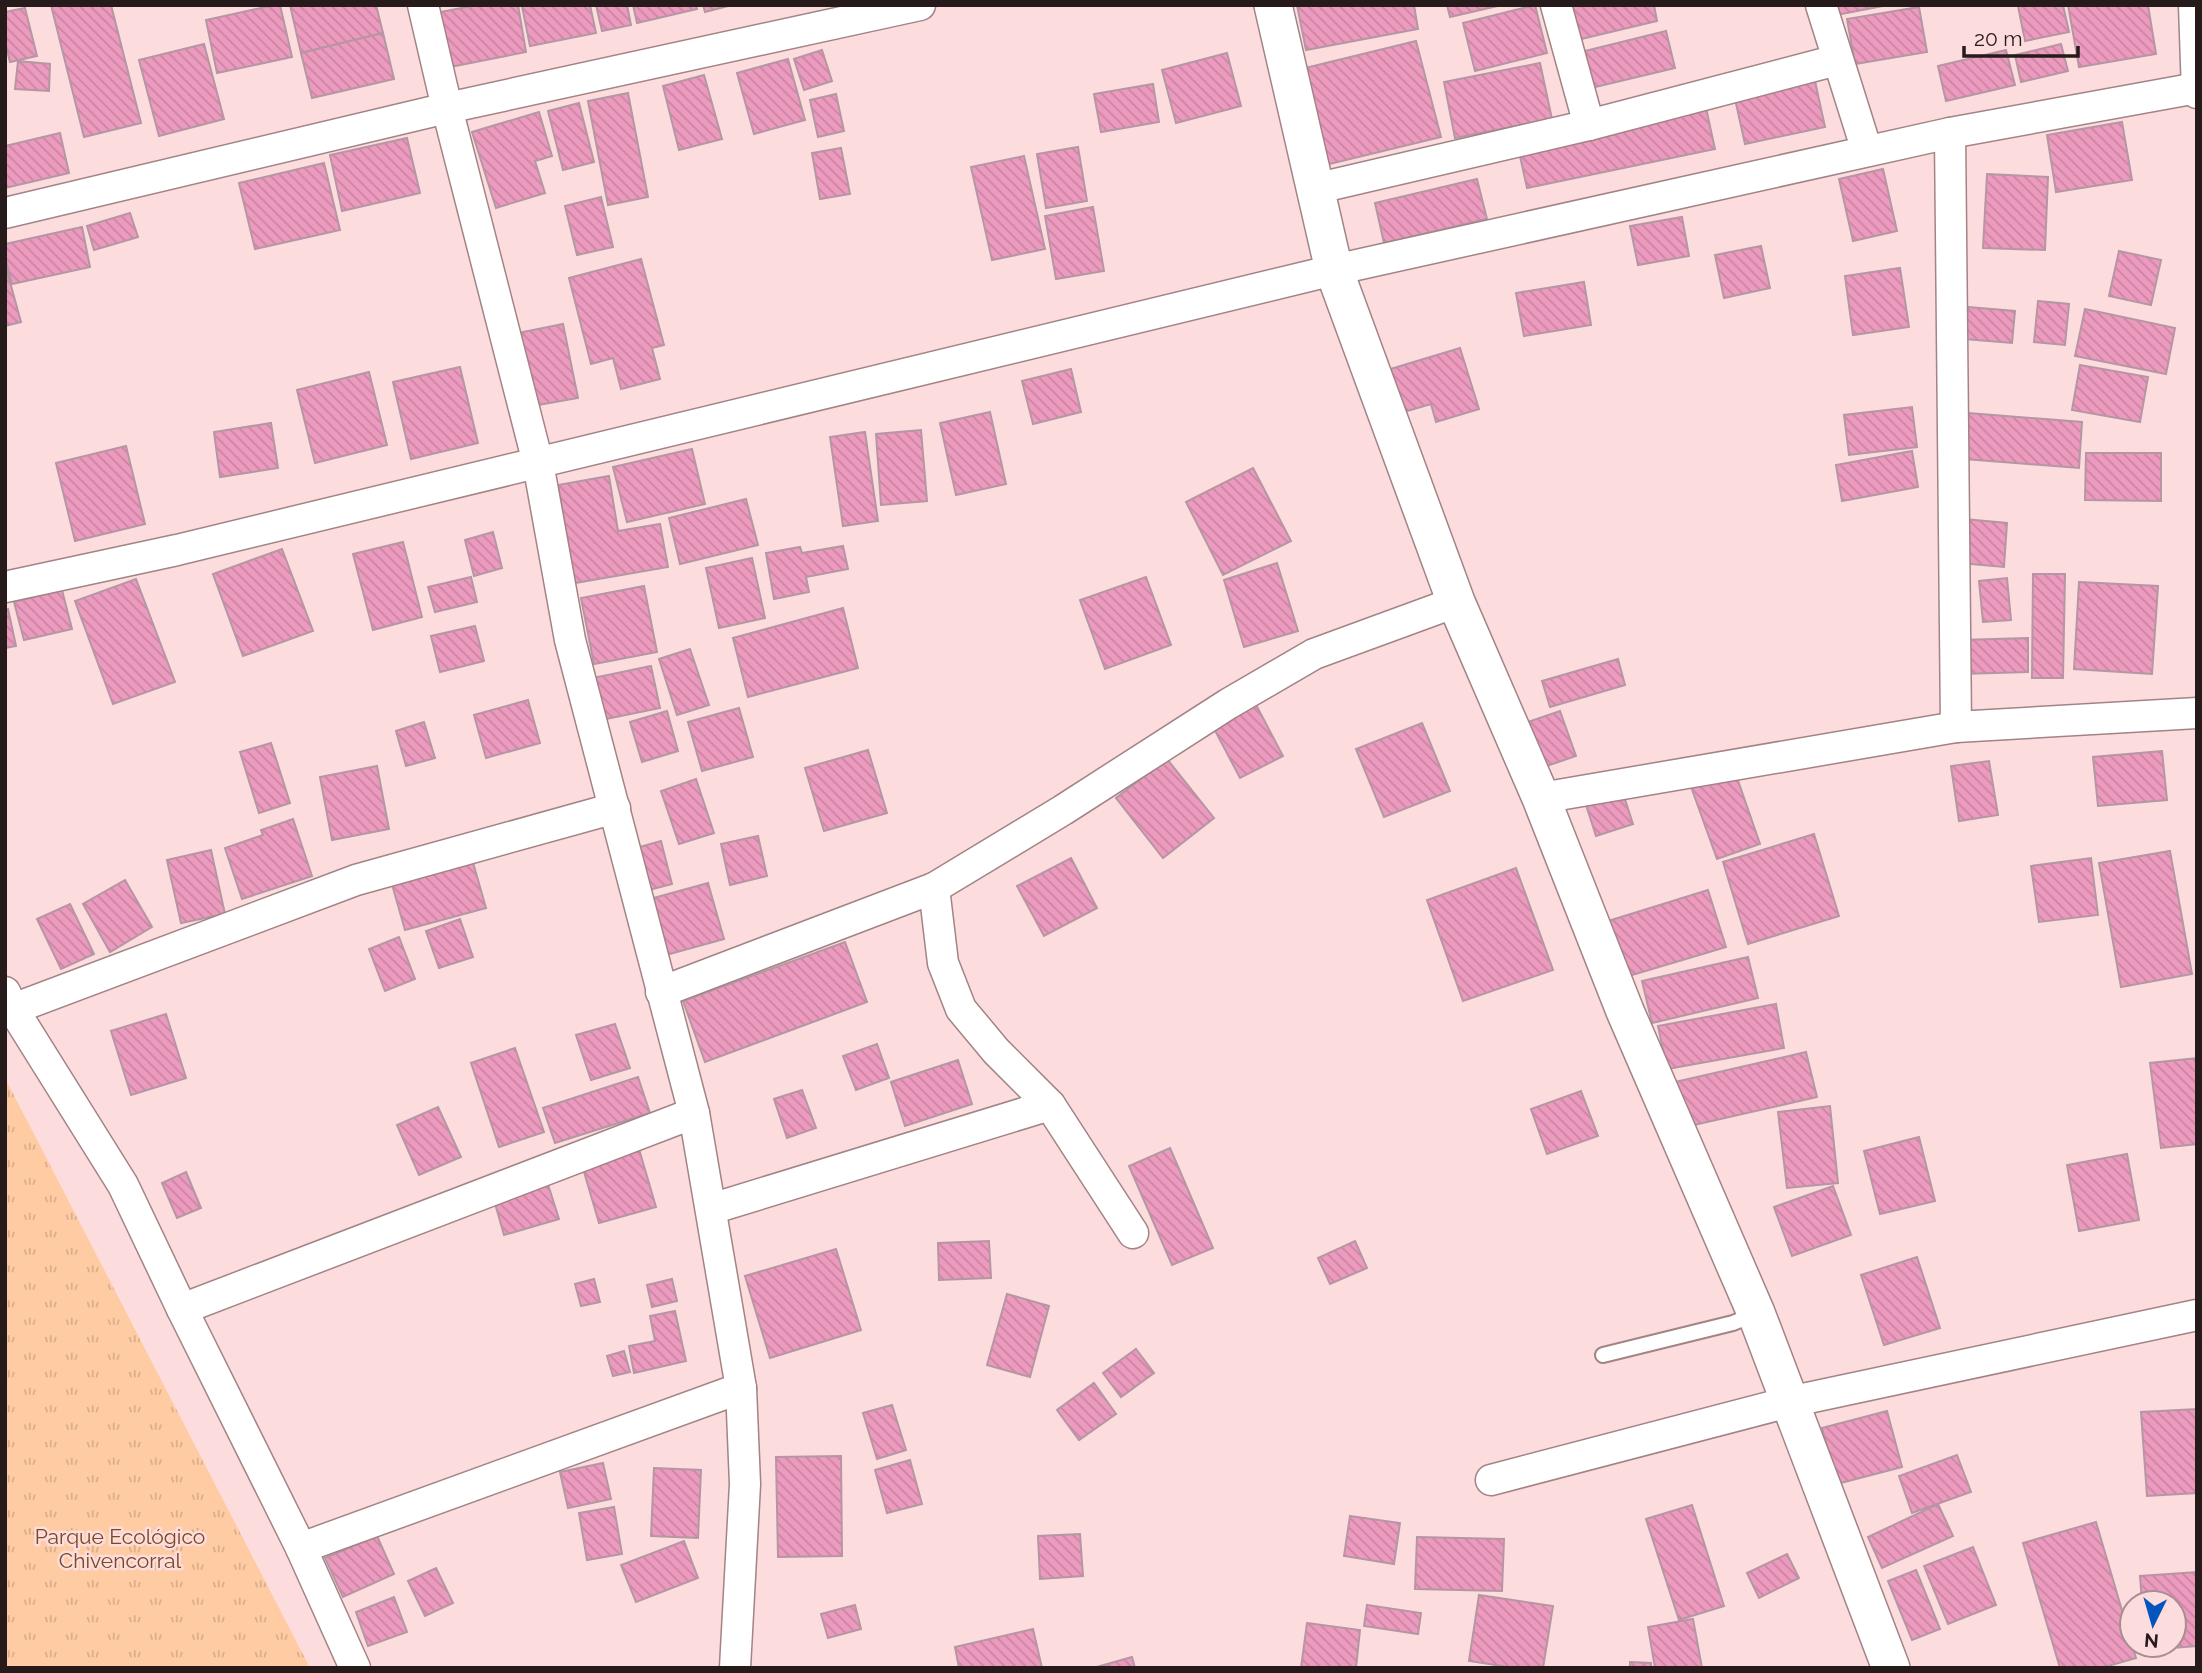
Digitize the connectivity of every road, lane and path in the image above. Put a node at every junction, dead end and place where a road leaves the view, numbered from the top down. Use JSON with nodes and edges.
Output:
{"nodes":[{"id":1,"x":423,"y":5,"type":"edge"},
{"id":2,"x":920,"y":5,"type":"edge"},
{"id":3,"x":1273,"y":5,"type":"edge"},
{"id":4,"x":1556,"y":5,"type":"edge"},
{"id":5,"x":1821,"y":5,"type":"edge"},
{"id":6,"x":2194,"y":5,"type":"edge"},
{"id":7,"x":1837,"y":60,"type":"junction"},
{"id":8,"x":2197,"y":90,"type":"edge"},
{"id":9,"x":447,"y":108,"type":"junction"},
{"id":10,"x":1589,"y":125,"type":"junction"},
{"id":11,"x":1950,"y":133,"type":"junction"},
{"id":12,"x":1867,"y":151,"type":"junction"},
{"id":13,"x":1314,"y":189,"type":"junction"},
{"id":14,"x":5,"y":213,"type":"edge"},
{"id":15,"x":1334,"y":270,"type":"junction"},
{"id":16,"x":538,"y":463,"type":"junction"},
{"id":17,"x":5,"y":587,"type":"edge"},
{"id":18,"x":1456,"y":602,"type":"junction"},
{"id":19,"x":2197,"y":712,"type":"edge"},
{"id":20,"x":1956,"y":727,"type":"junction"},
{"id":21,"x":1541,"y":798,"type":"junction"},
{"id":22,"x":615,"y":808,"type":"junction"},
{"id":23,"x":934,"y":888,"type":"junction"},
{"id":24,"x":661,"y":992,"type":"junction"},
{"id":25,"x":9,"y":1001,"type":"edge"},
{"id":26,"x":1050,"y":1105,"type":"junction"},
{"id":27,"x":694,"y":1113,"type":"junction"},
{"id":28,"x":711,"y":1209,"type":"junction"},
{"id":29,"x":1133,"y":1233,"type":"dead end"},
{"id":30,"x":182,"y":1309,"type":"junction"},
{"id":31,"x":1756,"y":1313,"type":"junction"},
{"id":32,"x":2197,"y":1315,"type":"edge"},
{"id":33,"x":1603,"y":1354,"type":"dead end"},
{"id":34,"x":741,"y":1388,"type":"junction"},
{"id":35,"x":1790,"y":1402,"type":"junction"},
{"id":36,"x":1492,"y":1480,"type":"dead end"},
{"id":37,"x":301,"y":1548,"type":"junction"},
{"id":38,"x":355,"y":1668,"type":"edge"},
{"id":39,"x":735,"y":1668,"type":"edge"},
{"id":40,"x":1891,"y":1668,"type":"edge"}],
"edges":[{"from":1,"to":9,"type":"street"},
{"from":2,"to":9,"type":"street"},
{"from":3,"to":13,"type":"street"},
{"from":4,"to":10,"type":"street"},
{"from":5,"to":7,"type":"street"},
{"from":6,"to":8,"type":"street"},
{"from":7,"to":10,"type":"street"},
{"from":7,"to":12,"type":"street"},
{"from":8,"to":11,"type":"street"},
{"from":9,"to":14,"type":"street"},
{"from":9,"to":16,"type":"street"},
{"from":10,"to":13,"type":"street"},
{"from":11,"to":12,"type":"street"},
{"from":11,"to":20,"type":"street"},
{"from":12,"to":15,"type":"street"},
{"from":13,"to":15,"type":"street"},
{"from":15,"to":16,"type":"street"},
{"from":15,"to":18,"type":"street"},
{"from":16,"to":17,"type":"street"},
{"from":16,"to":22,"type":"street"},
{"from":18,"to":21,"type":"street"},
{"from":18,"to":23,"type":"street"},
{"from":19,"to":20,"type":"street"},
{"from":20,"to":21,"type":"street"},
{"from":21,"to":31,"type":"street"},
{"from":22,"to":24,"type":"street"},
{"from":22,"to":25,"type":"street"},
{"from":23,"to":24,"type":"street"},
{"from":23,"to":26,"type":"street"},
{"from":24,"to":27,"type":"street"},
{"from":25,"to":30,"type":"street"},
{"from":26,"to":28,"type":"street"},
{"from":26,"to":29,"type":"street"},
{"from":27,"to":28,"type":"street"},
{"from":27,"to":30,"type":"street"},
{"from":28,"to":34,"type":"street"},
{"from":30,"to":37,"type":"street"},
{"from":31,"to":33,"type":"lane"},
{"from":31,"to":35,"type":"street"},
{"from":32,"to":35,"type":"street"},
{"from":34,"to":37,"type":"street"},
{"from":34,"to":39,"type":"street"},
{"from":35,"to":36,"type":"street"},
{"from":35,"to":40,"type":"street"},
{"from":37,"to":38,"type":"street"}]}
